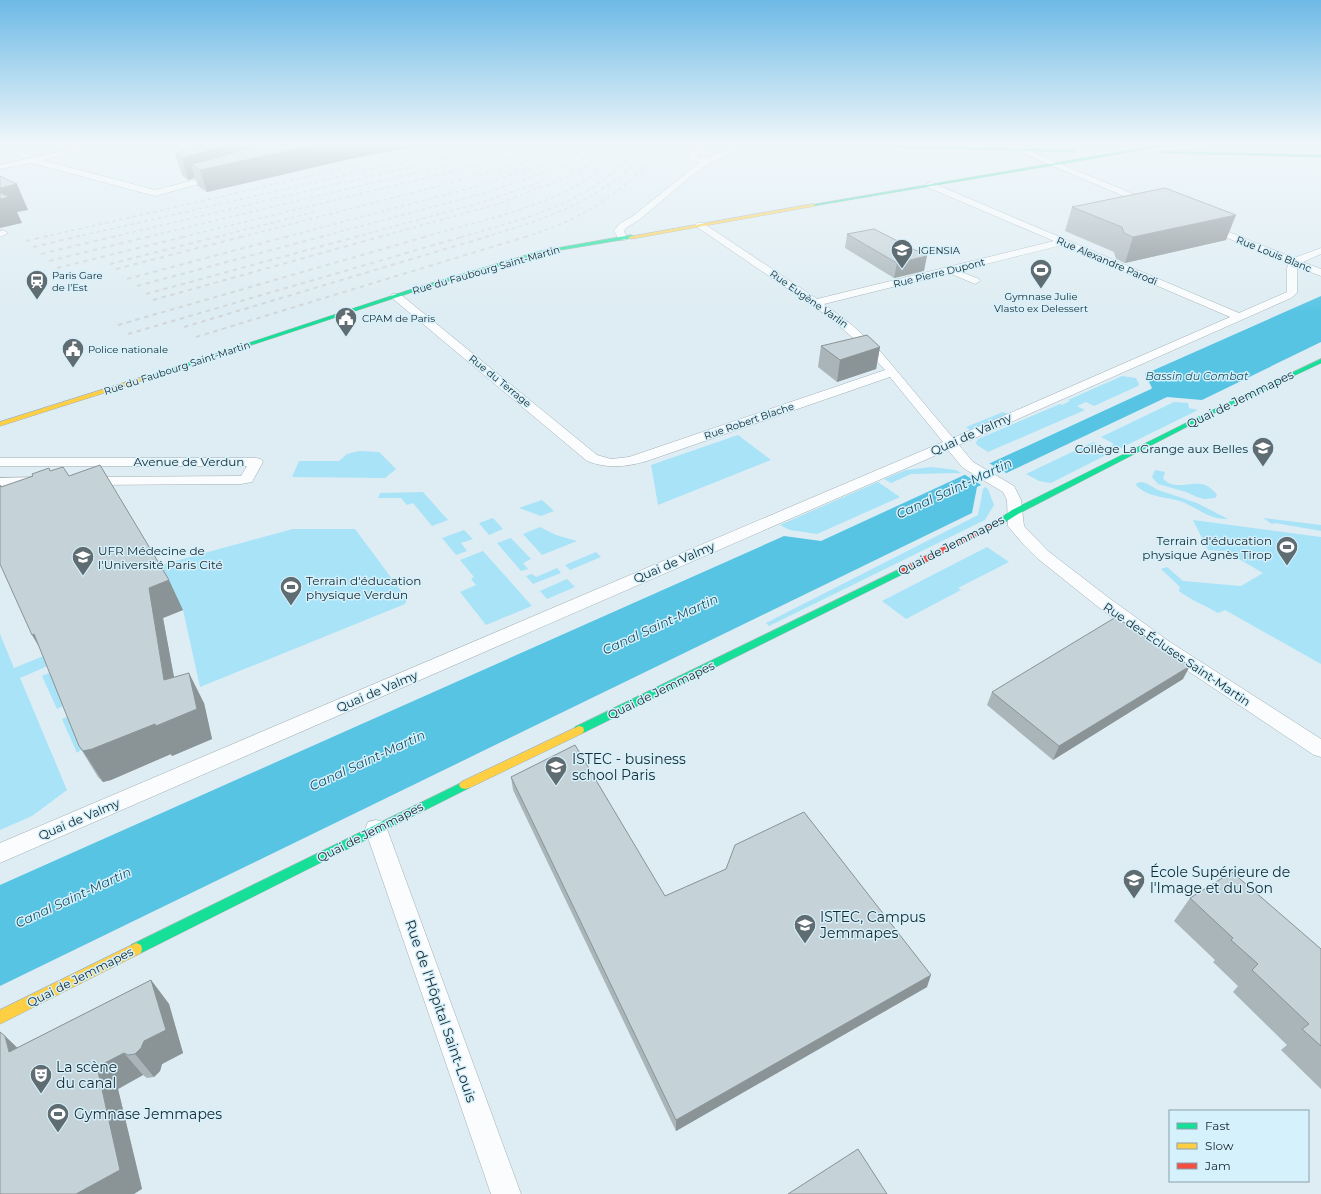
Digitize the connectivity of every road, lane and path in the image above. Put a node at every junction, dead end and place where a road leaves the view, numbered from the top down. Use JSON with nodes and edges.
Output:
{"nodes":[{"id":1,"x":658,"y":200,"type":"edge"},
{"id":2,"x":845,"y":200,"type":"edge"},
{"id":3,"x":965,"y":200,"type":"edge"},
{"id":4,"x":1140,"y":200,"type":"edge"},
{"id":5,"x":1155,"y":206,"type":"edge"},
{"id":6,"x":1199,"y":224,"type":"edge"},
{"id":7,"x":700,"y":225,"type":"junction"},
{"id":8,"x":622,"y":238,"type":"junction"},
{"id":9,"x":1064,"y":242,"type":"junction"},
{"id":10,"x":1321,"y":251,"type":"edge"},
{"id":11,"x":1294,"y":262,"type":"junction"},
{"id":12,"x":952,"y":270,"type":"junction"},
{"id":13,"x":1321,"y":273,"type":"edge"},
{"id":14,"x":975,"y":280,"type":"dead end"},
{"id":15,"x":396,"y":296,"type":"junction"},
{"id":16,"x":815,"y":302,"type":"junction"},
{"id":17,"x":1239,"y":317,"type":"junction"},
{"id":18,"x":1321,"y":360,"type":"edge"},
{"id":19,"x":892,"y":372,"type":"junction"},
{"id":20,"x":0,"y":424,"type":"edge"},
{"id":21,"x":951,"y":444,"type":"junction"},
{"id":22,"x":0,"y":462,"type":"edge"},
{"id":23,"x":605,"y":463,"type":"joint"},
{"id":24,"x":54,"y":481,"type":"edge"},
{"id":25,"x":70,"y":481,"type":"edge"},
{"id":26,"x":0,"y":482,"type":"edge"},
{"id":27,"x":999,"y":483,"type":"joint"},
{"id":28,"x":1015,"y":512,"type":"junction"},
{"id":29,"x":1321,"y":750,"type":"edge"},
{"id":30,"x":376,"y":829,"type":"junction"},
{"id":31,"x":0,"y":853,"type":"edge"},
{"id":32,"x":0,"y":1017,"type":"edge"},
{"id":33,"x":506,"y":1194,"type":"edge"}],
"edges":[{"from":1,"to":8,"type":"street"},
{"from":2,"to":7,"type":"main road","name":"Rue du Faubourg Saint-Martin"},
{"from":3,"to":9,"type":"street","name":"Rue Alexandre Parodi"},
{"from":4,"to":5,"type":"street"},
{"from":6,"to":11,"type":"street","name":"Rue Louis Blanc"},
{"from":7,"to":8,"type":"main road","name":"Rue du Faubourg Saint-Martin"},
{"from":7,"to":16,"type":"street","name":"Rue Eugène Varlin"},
{"from":8,"to":15,"type":"main road","name":"Rue du Faubourg Saint-Martin"},
{"from":9,"to":12,"type":"street","name":"Rue Pierre Dupont"},
{"from":9,"to":17,"type":"street","name":"Rue Alexandre Parodi"},
{"from":10,"to":11,"type":"street"},
{"from":11,"to":13,"type":"street","name":"Rue Louis Blanc"},
{"from":11,"to":17,"type":"street","name":"Quai de Valmy"},
{"from":12,"to":14,"type":"street"},
{"from":12,"to":16,"type":"street","name":"Rue Pierre Dupont"},
{"from":15,"to":20,"type":"main road","name":"Rue du Faubourg Saint-Martin"},
{"from":15,"to":23,"type":"street","name":"Rue du Terrage"},
{"from":16,"to":19,"type":"street","name":"Rue Eugène Varlin"},
{"from":17,"to":21,"type":"street","name":"Quai de Valmy"},
{"from":18,"to":28,"type":"main road","name":"Quai de Jemmapes"},
{"from":19,"to":21,"type":"street","name":"Rue Eugène Varlin"},
{"from":19,"to":23,"type":"street","name":"Rue Robert Blache"},
{"from":21,"to":27,"type":"street","name":"Rue Eugène Varlin"},
{"from":21,"to":31,"type":"street","name":"Quai de Valmy"},
{"from":22,"to":25,"type":"street","name":"Avenue de Verdun"},
{"from":24,"to":26,"type":"street"},
{"from":27,"to":28,"type":"street","name":"Rue des Écluses Saint-Martin"},
{"from":28,"to":29,"type":"street","name":"Rue des Écluses Saint-Martin"},
{"from":28,"to":30,"type":"main road","name":"Quai de Jemmapes"},
{"from":30,"to":32,"type":"main road","name":"Quai de Jemmapes"},
{"from":30,"to":33,"type":"street","name":"Rue de l'Hôpital Saint-Louis"}]}
